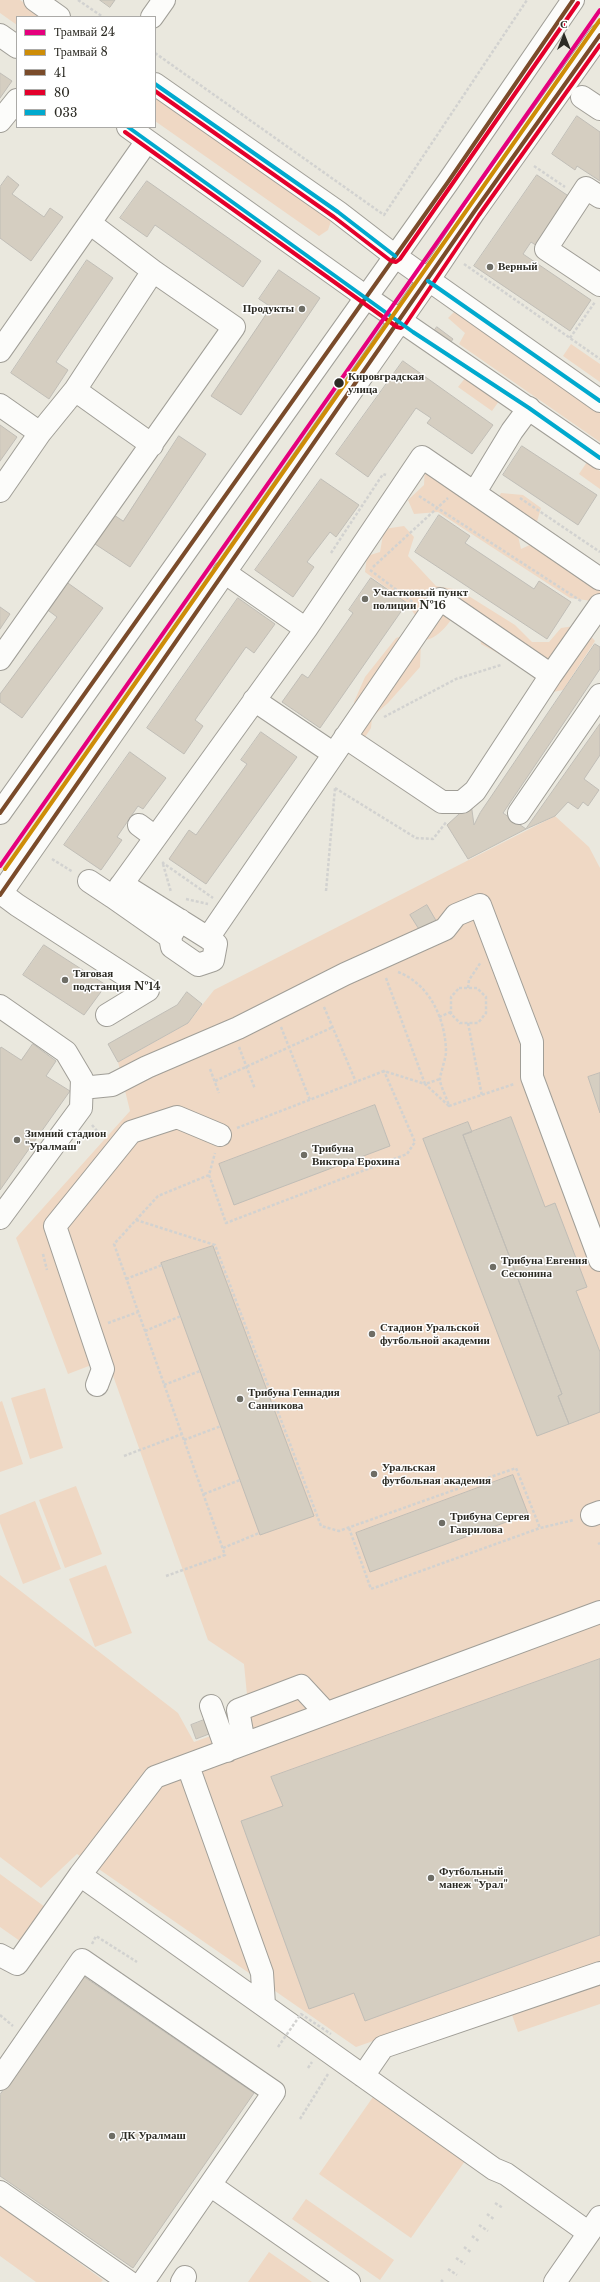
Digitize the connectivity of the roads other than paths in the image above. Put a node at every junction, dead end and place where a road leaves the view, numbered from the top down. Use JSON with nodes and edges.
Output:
{"nodes":[{"id":1,"x":35,"y":0,"type":"edge"},
{"id":2,"x":164,"y":0,"type":"edge"},
{"id":3,"x":573,"y":0,"type":"edge"},
{"id":4,"x":58,"y":16,"type":"edge"},
{"id":5,"x":153,"y":16,"type":"edge"},
{"id":6,"x":0,"y":35,"type":"edge"},
{"id":7,"x":600,"y":35,"type":"edge"},
{"id":8,"x":16,"y":46,"type":"edge"},
{"id":9,"x":156,"y":85,"type":"edge"},
{"id":10,"x":582,"y":98,"type":"dead end"},
{"id":11,"x":16,"y":101,"type":"edge"},
{"id":12,"x":600,"y":109,"type":"edge"},
{"id":13,"x":0,"y":120,"type":"edge"},
{"id":14,"x":129,"y":128,"type":"edge"},
{"id":15,"x":147,"y":141,"type":"junction"},
{"id":16,"x":590,"y":197,"type":"edge"},
{"id":17,"x":91,"y":224,"type":"junction"},
{"id":18,"x":395,"y":256,"type":"junction"},
{"id":19,"x":153,"y":271,"type":"junction"},
{"id":20,"x":428,"y":281,"type":"junction"},
{"id":21,"x":598,"y":293,"type":"edge"},
{"id":22,"x":366,"y":298,"type":"junction"},
{"id":23,"x":400,"y":322,"type":"junction"},
{"id":24,"x":0,"y":351,"type":"edge"},
{"id":25,"x":75,"y":390,"type":"junction"},
{"id":26,"x":600,"y":402,"type":"edge"},
{"id":27,"x":0,"y":405,"type":"edge"},
{"id":28,"x":529,"y":408,"type":"junction"},
{"id":29,"x":40,"y":433,"type":"junction"},
{"id":30,"x":152,"y":444,"type":"junction"},
{"id":31,"x":600,"y":458,"type":"edge"},
{"id":32,"x":470,"y":488,"type":"junction"},
{"id":33,"x":0,"y":490,"type":"edge"},
{"id":34,"x":224,"y":572,"type":"junction"},
{"id":35,"x":600,"y":579,"type":"edge"},
{"id":36,"x":596,"y":617,"type":"edge"},
{"id":37,"x":306,"y":629,"type":"junction"},
{"id":38,"x":3,"y":648,"type":"edge"},
{"id":39,"x":551,"y":675,"type":"junction"},
{"id":40,"x":600,"y":695,"type":"edge"},
{"id":41,"x":254,"y":700,"type":"junction"},
{"id":42,"x":334,"y":763,"type":"junction"},
{"id":43,"x":0,"y":813,"type":"edge"},
{"id":44,"x":519,"y":813,"type":"dead end"},
{"id":45,"x":89,"y":881,"type":"road end"},
{"id":46,"x":117,"y":890,"type":"junction"},
{"id":47,"x":1,"y":894,"type":"edge"},
{"id":48,"x":175,"y":929,"type":"junction"},
{"id":49,"x":208,"y":938,"type":"junction"},
{"id":50,"x":0,"y":1006,"type":"edge"},
{"id":51,"x":107,"y":1015,"type":"dead end"},
{"id":52,"x":82,"y":1088,"type":"junction"},
{"id":53,"x":220,"y":1135,"type":"road end"},
{"id":54,"x":0,"y":1218,"type":"edge"},
{"id":55,"x":600,"y":1260,"type":"edge"},
{"id":56,"x":97,"y":1385,"type":"dead end"},
{"id":57,"x":600,"y":1612,"type":"edge"},
{"id":58,"x":211,"y":1706,"type":"dead end"},
{"id":59,"x":326,"y":1713,"type":"junction"},
{"id":60,"x":235,"y":1747,"type":"junction"},
{"id":61,"x":188,"y":1766,"type":"junction"},
{"id":62,"x":80,"y":1875,"type":"junction"},
{"id":63,"x":0,"y":1955,"type":"edge"},
{"id":64,"x":600,"y":1973,"type":"edge"},
{"id":65,"x":264,"y":2005,"type":"junction"},
{"id":66,"x":363,"y":2076,"type":"junction"},
{"id":67,"x":0,"y":2078,"type":"edge"},
{"id":68,"x":215,"y":2189,"type":"junction"},
{"id":69,"x":0,"y":2192,"type":"edge"},
{"id":70,"x":594,"y":2225,"type":"edge"},
{"id":71,"x":564,"y":2279,"type":"edge"},
{"id":72,"x":129,"y":2282,"type":"edge"},
{"id":73,"x":143,"y":2282,"type":"edge"},
{"id":74,"x":349,"y":2282,"type":"edge"}],
"edges":[{"from":1,"to":4,"type":"main road"},
{"from":2,"to":5,"type":"main road"},
{"from":3,"to":18,"type":"main road"},
{"from":6,"to":8,"type":"main road"},
{"from":7,"to":20,"type":"main road"},
{"from":9,"to":18,"type":"main road"},
{"from":10,"to":12,"type":"main road"},
{"from":11,"to":13,"type":"main road"},
{"from":14,"to":15,"type":"main road"},
{"from":15,"to":17,"type":"main road"},
{"from":15,"to":22,"type":"main road"},
{"from":16,"to":21,"type":"main road"},
{"from":17,"to":19,"type":"main road"},
{"from":17,"to":24,"type":"main road"},
{"from":18,"to":20,"type":"main road"},
{"from":18,"to":22,"type":"main road"},
{"from":19,"to":25,"type":"main road"},
{"from":19,"to":30,"type":"main road"},
{"from":20,"to":23,"type":"main road"},
{"from":20,"to":26,"type":"main road"},
{"from":22,"to":23,"type":"main road"},
{"from":22,"to":43,"type":"main road"},
{"from":23,"to":28,"type":"main road"},
{"from":23,"to":34,"type":"main road"},
{"from":25,"to":29,"type":"main road"},
{"from":25,"to":30,"type":"main road"},
{"from":27,"to":29,"type":"main road"},
{"from":28,"to":31,"type":"main road"},
{"from":28,"to":32,"type":"main road"},
{"from":29,"to":33,"type":"main road"},
{"from":30,"to":38,"type":"main road"},
{"from":32,"to":35,"type":"main road"},
{"from":32,"to":37,"type":"main road"},
{"from":34,"to":37,"type":"main road"},
{"from":34,"to":47,"type":"main road"},
{"from":36,"to":39,"type":"main road"},
{"from":37,"to":41,"type":"main road"},
{"from":39,"to":42,"type":"main road"},
{"from":39,"to":42,"type":"main road"},
{"from":40,"to":44,"type":"main road"},
{"from":41,"to":42,"type":"main road"},
{"from":41,"to":46,"type":"main road"},
{"from":42,"to":49,"type":"main road"},
{"from":45,"to":46,"type":"main road"},
{"from":46,"to":48,"type":"main road"},
{"from":47,"to":51,"type":"main road"},
{"from":48,"to":49,"type":"main road"},
{"from":48,"to":49,"type":"main road"},
{"from":50,"to":52,"type":"main road"},
{"from":52,"to":54,"type":"main road"},
{"from":52,"to":55,"type":"main road"},
{"from":53,"to":56,"type":"main road"},
{"from":57,"to":59,"type":"main road"},
{"from":58,"to":60,"type":"main road"},
{"from":59,"to":60,"type":"main road"},
{"from":59,"to":60,"type":"main road"},
{"from":60,"to":61,"type":"main road"},
{"from":61,"to":62,"type":"main road"},
{"from":61,"to":65,"type":"main road"},
{"from":62,"to":63,"type":"main road"},
{"from":62,"to":65,"type":"main road"},
{"from":64,"to":66,"type":"main road"},
{"from":65,"to":66,"type":"main road"},
{"from":66,"to":70,"type":"main road"},
{"from":67,"to":68,"type":"main road"},
{"from":68,"to":73,"type":"main road"},
{"from":68,"to":74,"type":"main road"},
{"from":69,"to":72,"type":"main road"},
{"from":70,"to":71,"type":"main road"}]}
